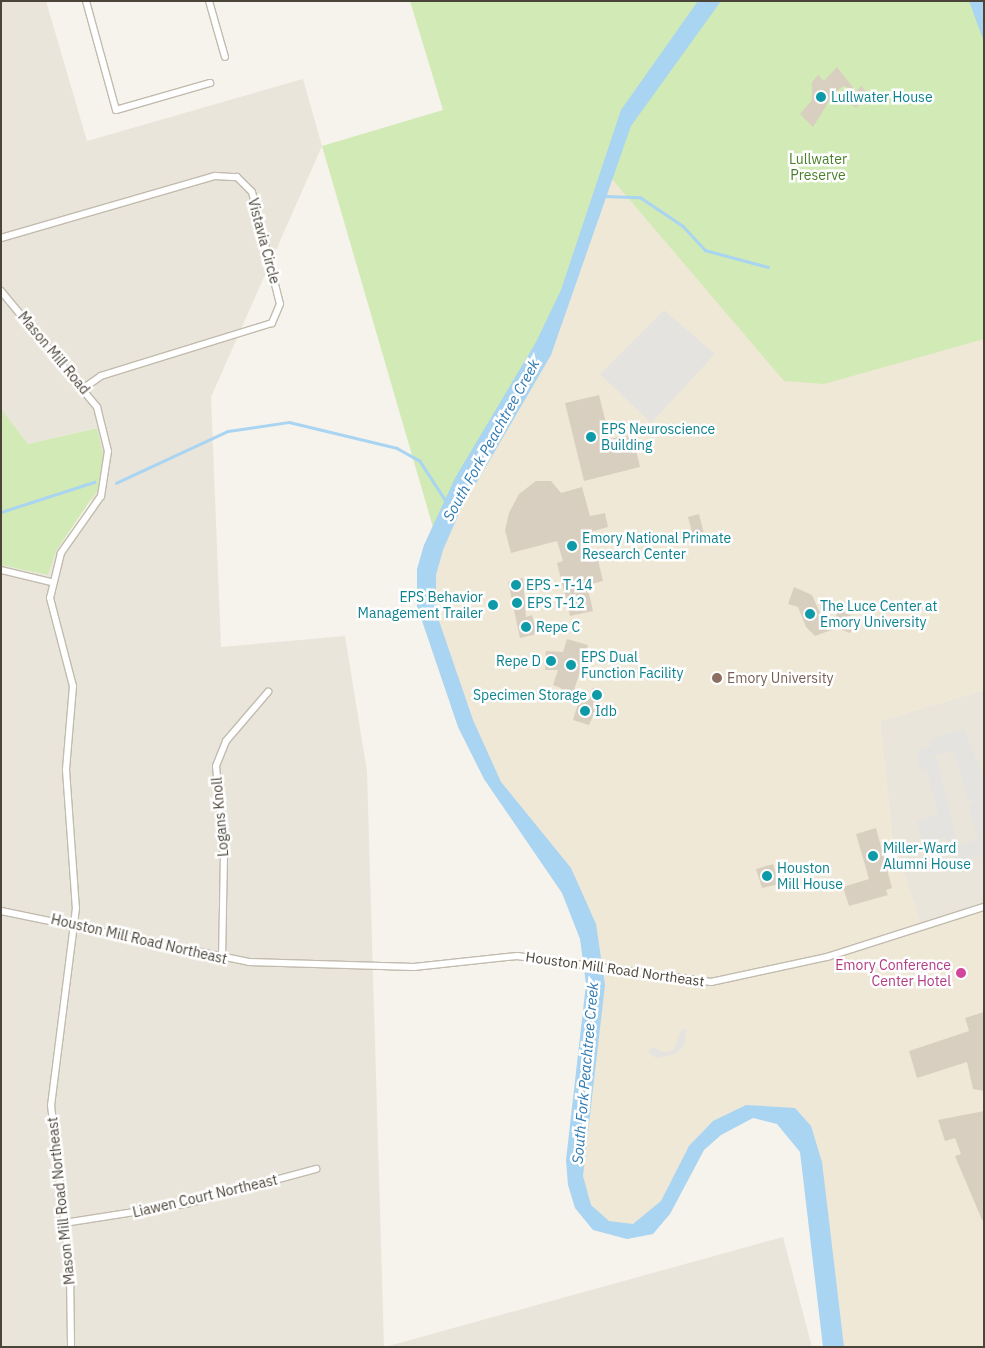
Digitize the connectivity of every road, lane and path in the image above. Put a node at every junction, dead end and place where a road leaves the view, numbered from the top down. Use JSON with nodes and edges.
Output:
{"nodes":[{"id":1,"x":86,"y":1,"type":"edge"},
{"id":2,"x":209,"y":1,"type":"edge"},
{"id":3,"x":225,"y":58,"type":"dead end"},
{"id":4,"x":210,"y":83,"type":"dead end"},
{"id":5,"x":1,"y":238,"type":"edge"},
{"id":6,"x":1,"y":291,"type":"edge"},
{"id":7,"x":84,"y":388,"type":"junction"},
{"id":8,"x":1,"y":570,"type":"edge"},
{"id":9,"x":51,"y":582,"type":"junction"},
{"id":10,"x":268,"y":692,"type":"dead end"},
{"id":11,"x":984,"y":907,"type":"edge"},
{"id":12,"x":1,"y":911,"type":"edge"},
{"id":13,"x":75,"y":924,"type":"junction"},
{"id":14,"x":222,"y":959,"type":"junction"},
{"id":15,"x":316,"y":1169,"type":"dead end"},
{"id":16,"x":64,"y":1223,"type":"junction"},
{"id":17,"x":71,"y":1347,"type":"edge"}],
"edges":[{"from":1,"to":4,"type":"street"},
{"from":2,"to":3,"type":"street"},
{"from":5,"to":7,"type":"street","name":"Vistavia Circle"},
{"from":6,"to":7,"type":"street","name":"Mason Mill Road"},
{"from":7,"to":9,"type":"street","name":"Mason Mill Road"},
{"from":8,"to":9,"type":"street"},
{"from":9,"to":13,"type":"street","name":"Mason Mill Road Northeast"},
{"from":10,"to":14,"type":"street","name":"Logans Knoll"},
{"from":11,"to":14,"type":"street","name":"Houston Mill Road Northeast"},
{"from":12,"to":13,"type":"street","name":"Houston Mill Road Northeast"},
{"from":13,"to":14,"type":"street","name":"Houston Mill Road Northeast"},
{"from":13,"to":16,"type":"street","name":"Mason Mill Road Northeast"},
{"from":15,"to":16,"type":"street","name":"Liawen Court Northeast"},
{"from":16,"to":17,"type":"street","name":"Mason Mill Road Northeast"}]}
